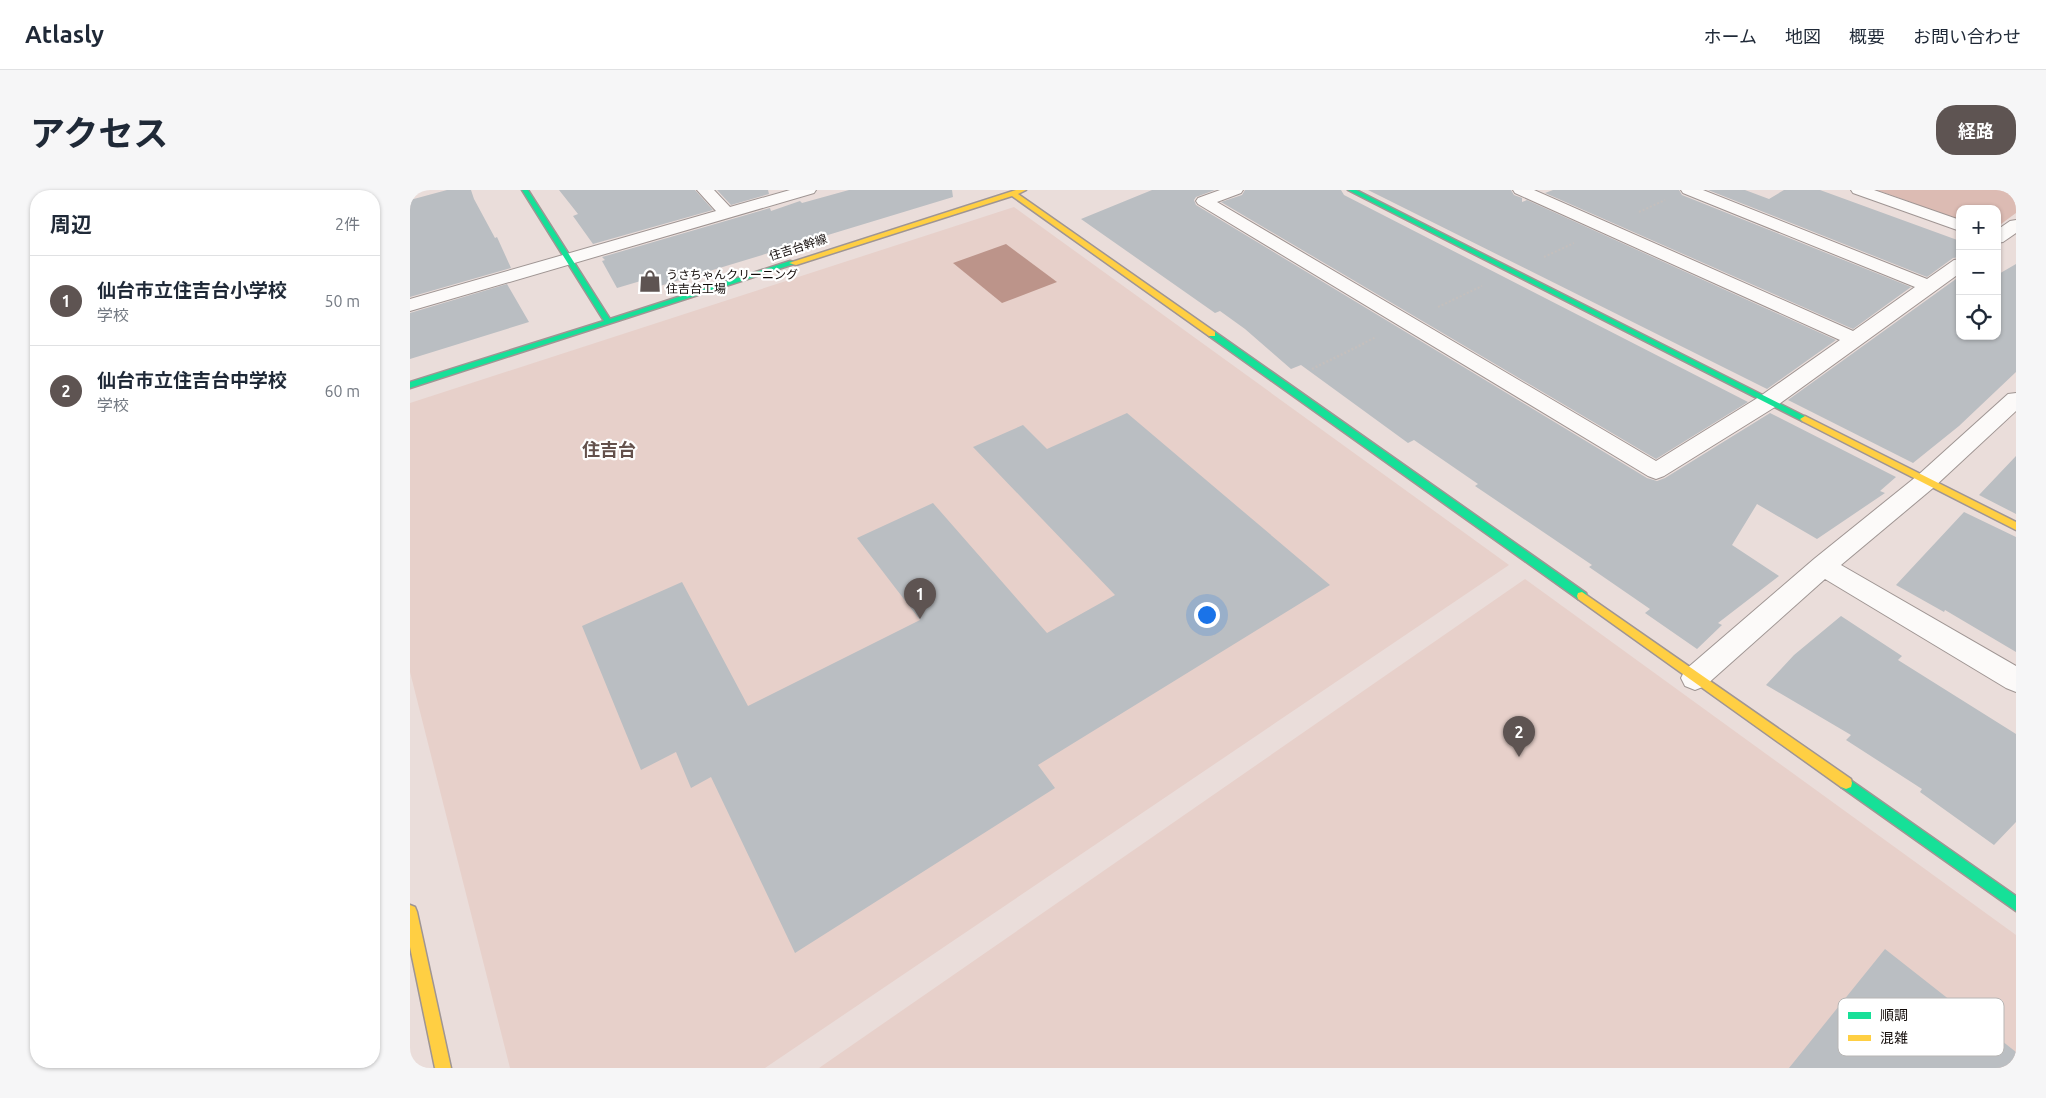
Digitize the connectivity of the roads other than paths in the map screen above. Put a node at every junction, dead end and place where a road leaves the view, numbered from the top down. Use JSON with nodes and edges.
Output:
{"nodes":[{"id":1,"x":525,"y":190,"type":"edge"},
{"id":2,"x":705,"y":190,"type":"edge"},
{"id":3,"x":808,"y":190,"type":"edge"},
{"id":4,"x":1235,"y":190,"type":"edge"},
{"id":5,"x":1351,"y":190,"type":"edge"},
{"id":6,"x":1521,"y":190,"type":"edge"},
{"id":7,"x":1689,"y":190,"type":"edge"},
{"id":8,"x":1859,"y":190,"type":"edge"},
{"id":9,"x":1018,"y":192,"type":"edge"},
{"id":10,"x":726,"y":213,"type":"junction"},
{"id":11,"x":1956,"y":225,"type":"edge"},
{"id":12,"x":2016,"y":226,"type":"edge"},
{"id":13,"x":2001,"y":235,"type":"edge"},
{"id":14,"x":568,"y":258,"type":"junction"},
{"id":15,"x":1956,"y":267,"type":"edge"},
{"id":16,"x":1928,"y":286,"type":"junction"},
{"id":17,"x":410,"y":305,"type":"edge"},
{"id":18,"x":608,"y":321,"type":"junction"},
{"id":19,"x":1856,"y":340,"type":"junction"},
{"id":20,"x":410,"y":385,"type":"edge"},
{"id":21,"x":1767,"y":402,"type":"junction"},
{"id":22,"x":2013,"y":406,"type":"edge"},
{"id":23,"x":1925,"y":482,"type":"junction"},
{"id":24,"x":2016,"y":526,"type":"edge"},
{"id":25,"x":1823,"y":566,"type":"junction"},
{"id":26,"x":1695,"y":678,"type":"junction"},
{"id":27,"x":2016,"y":680,"type":"edge"},
{"id":28,"x":2016,"y":904,"type":"edge"},
{"id":29,"x":410,"y":912,"type":"edge"},
{"id":30,"x":443,"y":1068,"type":"edge"}],
"edges":[{"from":1,"to":14,"type":"street"},
{"from":2,"to":10,"type":"street"},
{"from":3,"to":10,"type":"street"},
{"from":4,"to":21,"type":"street"},
{"from":5,"to":21,"type":"street"},
{"from":6,"to":19,"type":"street"},
{"from":7,"to":16,"type":"street"},
{"from":8,"to":11,"type":"street"},
{"from":9,"to":18,"type":"street","name":"住吉台幹線"},
{"from":9,"to":26,"type":"street"},
{"from":10,"to":14,"type":"street"},
{"from":12,"to":13,"type":"street"},
{"from":14,"to":17,"type":"street"},
{"from":14,"to":18,"type":"street"},
{"from":15,"to":16,"type":"street"},
{"from":16,"to":19,"type":"street"},
{"from":18,"to":20,"type":"street","name":"住吉台幹線"},
{"from":19,"to":21,"type":"street"},
{"from":21,"to":23,"type":"street"},
{"from":22,"to":23,"type":"street"},
{"from":23,"to":24,"type":"street"},
{"from":23,"to":25,"type":"street"},
{"from":25,"to":26,"type":"street"},
{"from":25,"to":27,"type":"street"},
{"from":26,"to":28,"type":"street"},
{"from":29,"to":30,"type":"street"}]}
